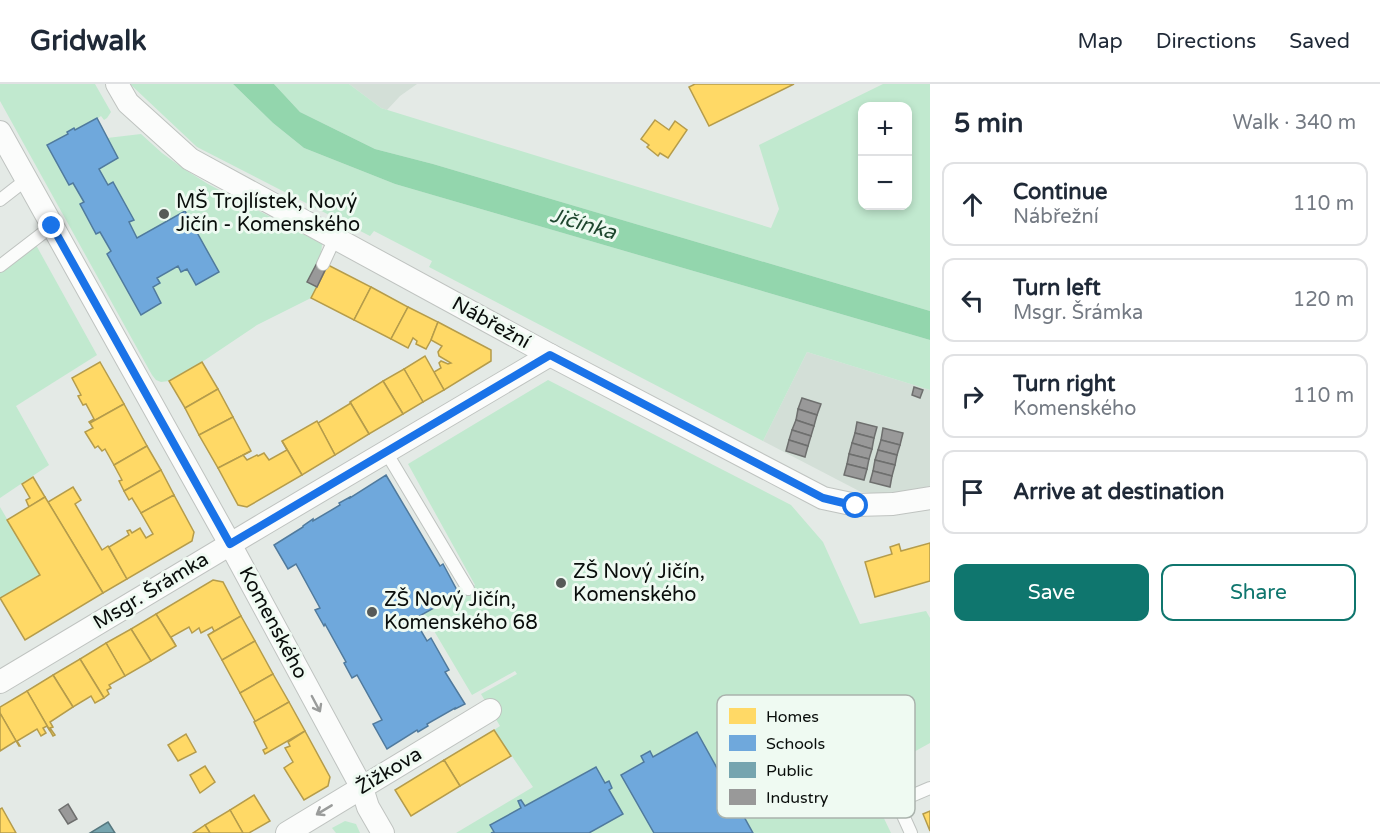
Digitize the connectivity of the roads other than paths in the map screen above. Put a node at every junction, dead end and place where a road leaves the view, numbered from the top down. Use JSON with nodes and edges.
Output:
{"nodes":[{"id":1,"x":117,"y":84,"type":"edge"},
{"id":2,"x":0,"y":132,"type":"edge"},
{"id":3,"x":27,"y":179,"type":"junction"},
{"id":4,"x":0,"y":200,"type":"edge"},
{"id":5,"x":52,"y":226,"type":"junction"},
{"id":6,"x":335,"y":238,"type":"junction"},
{"id":7,"x":323,"y":264,"type":"dead end"},
{"id":8,"x":0,"y":266,"type":"edge"},
{"id":9,"x":550,"y":355,"type":"junction"},
{"id":10,"x":387,"y":452,"type":"junction"},
{"id":11,"x":930,"y":498,"type":"edge"},
{"id":12,"x":230,"y":544,"type":"junction"},
{"id":13,"x":468,"y":589,"type":"dead end"},
{"id":14,"x":0,"y":682,"type":"edge"},
{"id":15,"x":490,"y":710,"type":"dead end"},
{"id":16,"x":362,"y":788,"type":"junction"},
{"id":17,"x":930,"y":788,"type":"edge"},
{"id":18,"x":915,"y":794,"type":"edge"},
{"id":19,"x":904,"y":818,"type":"edge"},
{"id":20,"x":287,"y":833,"type":"edge"},
{"id":21,"x":383,"y":833,"type":"edge"},
{"id":22,"x":911,"y":833,"type":"edge"}],
"edges":[{"from":1,"to":6,"type":"street","name":"Nábřežní"},
{"from":2,"to":3,"type":"street","name":"Komenského"},
{"from":3,"to":4,"type":"lane"},
{"from":3,"to":5,"type":"street","name":"Komenského"},
{"from":5,"to":8,"type":"lane"},
{"from":5,"to":12,"type":"street","name":"Komenského"},
{"from":6,"to":7,"type":"lane"},
{"from":6,"to":9,"type":"street","name":"Nábřežní"},
{"from":9,"to":10,"type":"street","name":"Msgr. Šrámka"},
{"from":9,"to":11,"type":"street","name":"Nábřežní"},
{"from":10,"to":12,"type":"street","name":"Msgr. Šrámka"},
{"from":10,"to":13,"type":"lane"},
{"from":12,"to":14,"type":"street","name":"Msgr. Šrámka"},
{"from":12,"to":16,"type":"street","name":"Komenského","one_way":true},
{"from":15,"to":16,"type":"street","name":"Žižkova"},
{"from":16,"to":20,"type":"street","name":"Žižkova","one_way":true},
{"from":16,"to":21,"type":"street","name":"Komenského"},
{"from":17,"to":18,"type":"lane"},
{"from":19,"to":22,"type":"lane"}]}
